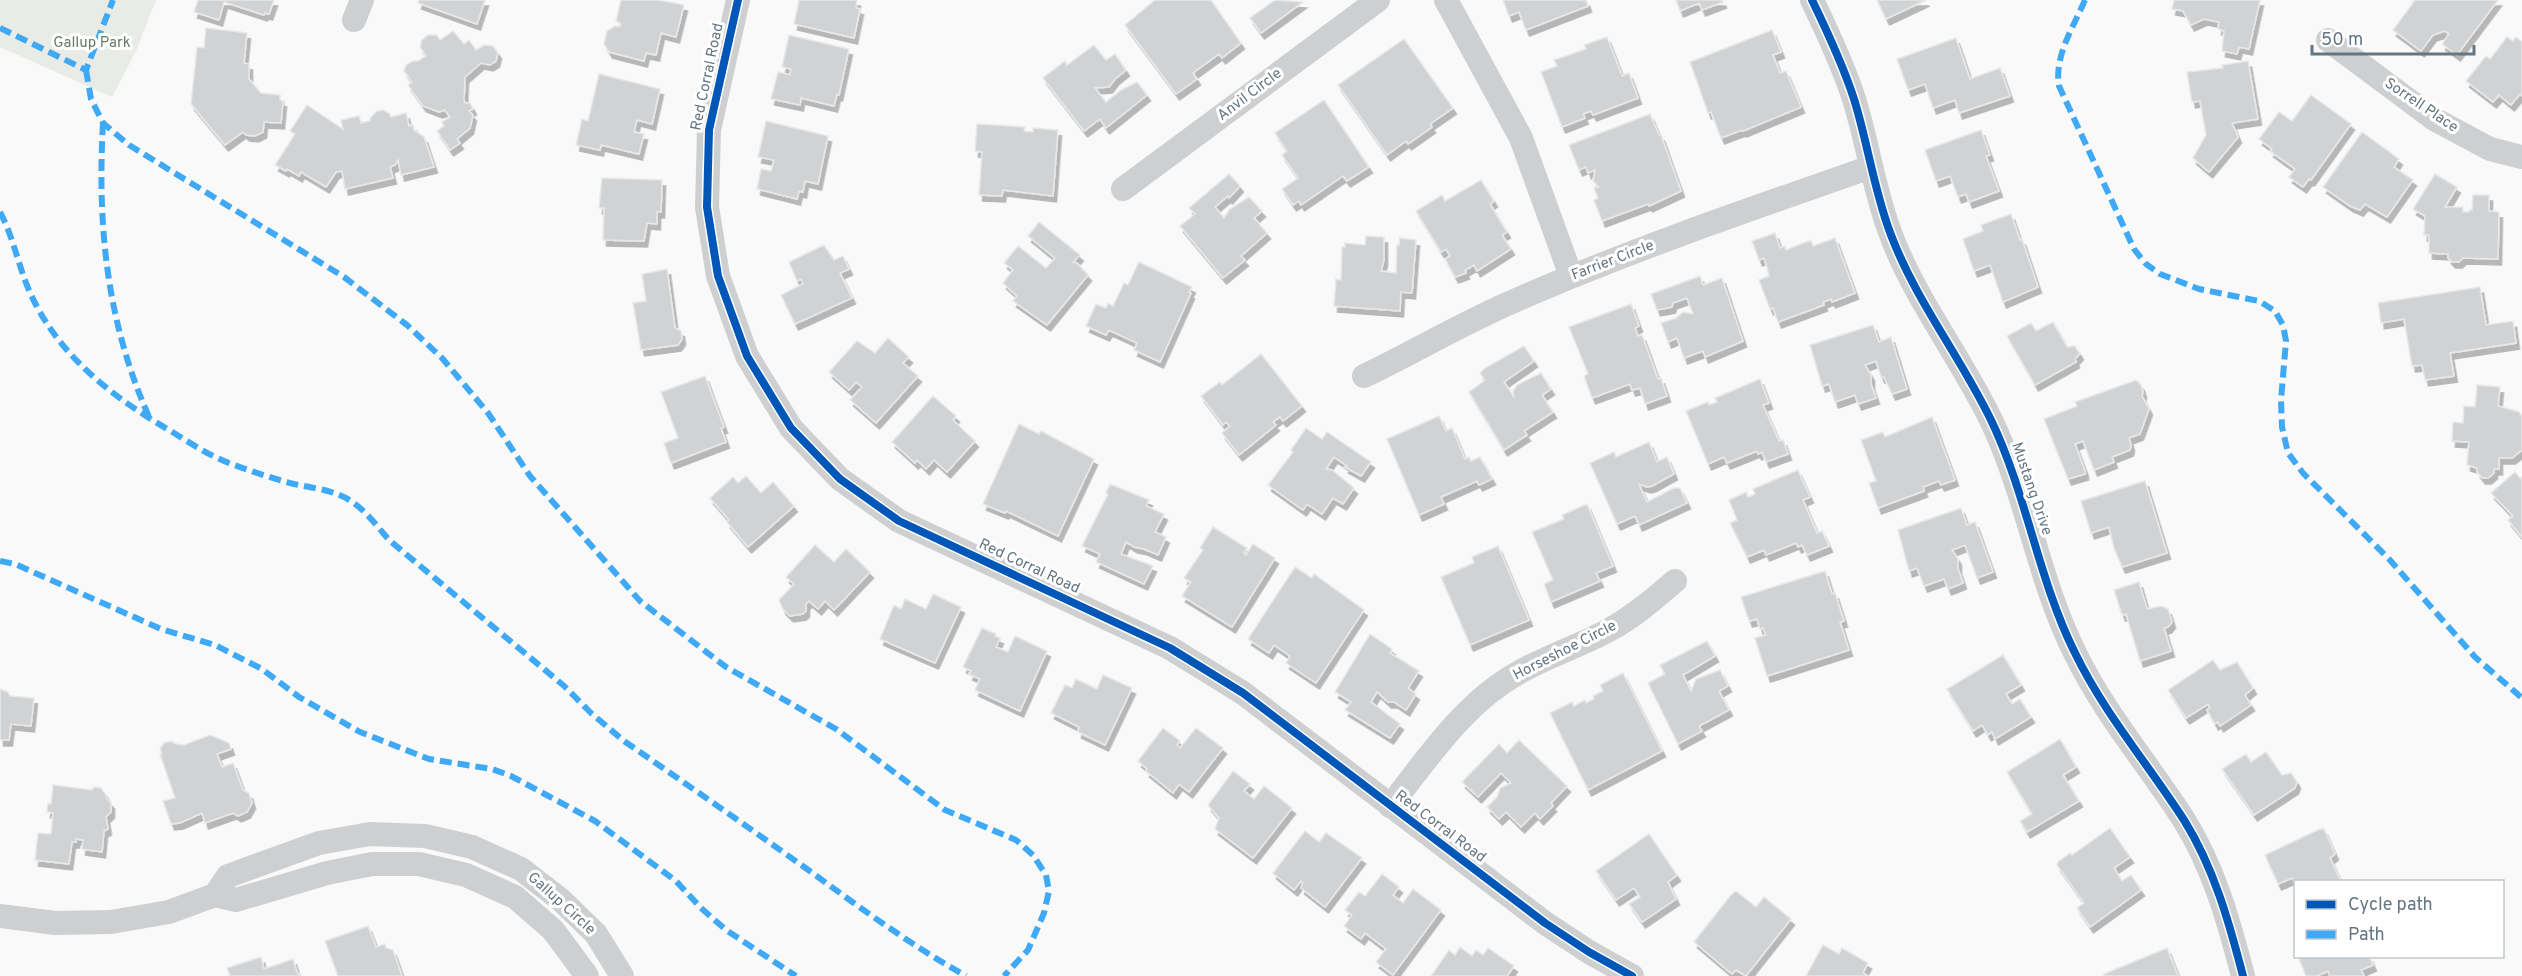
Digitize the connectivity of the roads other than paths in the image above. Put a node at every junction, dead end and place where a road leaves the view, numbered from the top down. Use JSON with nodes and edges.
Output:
{"nodes":[{"id":1,"x":738,"y":0,"type":"edge"},
{"id":2,"x":1378,"y":0,"type":"edge"},
{"id":3,"x":1446,"y":0,"type":"edge"},
{"id":4,"x":1812,"y":0,"type":"edge"},
{"id":5,"x":2328,"y":40,"type":"dead end"},
{"id":6,"x":2522,"y":157,"type":"edge"},
{"id":7,"x":1871,"y":167,"type":"junction"},
{"id":8,"x":1123,"y":189,"type":"dead end"},
{"id":9,"x":1571,"y":276,"type":"junction"},
{"id":10,"x":1364,"y":376,"type":"dead end"},
{"id":11,"x":1675,"y":582,"type":"dead end"},
{"id":12,"x":1390,"y":806,"type":"junction"},
{"id":13,"x":215,"y":895,"type":"junction"},
{"id":14,"x":0,"y":916,"type":"edge"},
{"id":15,"x":587,"y":976,"type":"edge"},
{"id":16,"x":622,"y":976,"type":"edge"},
{"id":17,"x":1632,"y":976,"type":"edge"},
{"id":18,"x":2242,"y":976,"type":"edge"}],
"edges":[{"from":1,"to":12,"type":"street","name":"Red Corral Road"},
{"from":2,"to":8,"type":"street","name":"Anvil Circle"},
{"from":3,"to":9,"type":"street"},
{"from":4,"to":7,"type":"street","name":"Mustang Drive"},
{"from":5,"to":6,"type":"street","name":"Sorrell Place"},
{"from":7,"to":9,"type":"street","name":"Farrier Circle"},
{"from":7,"to":18,"type":"street","name":"Mustang Drive"},
{"from":9,"to":10,"type":"street","name":"Farrier Circle"},
{"from":11,"to":12,"type":"street","name":"Horseshoe Circle"},
{"from":12,"to":17,"type":"street","name":"Red Corral Road"},
{"from":13,"to":14,"type":"street","name":"Gallup Circle"},
{"from":13,"to":15,"type":"street","name":"Gallup Circle"},
{"from":13,"to":16,"type":"street","name":"Gallup Circle"}]}
